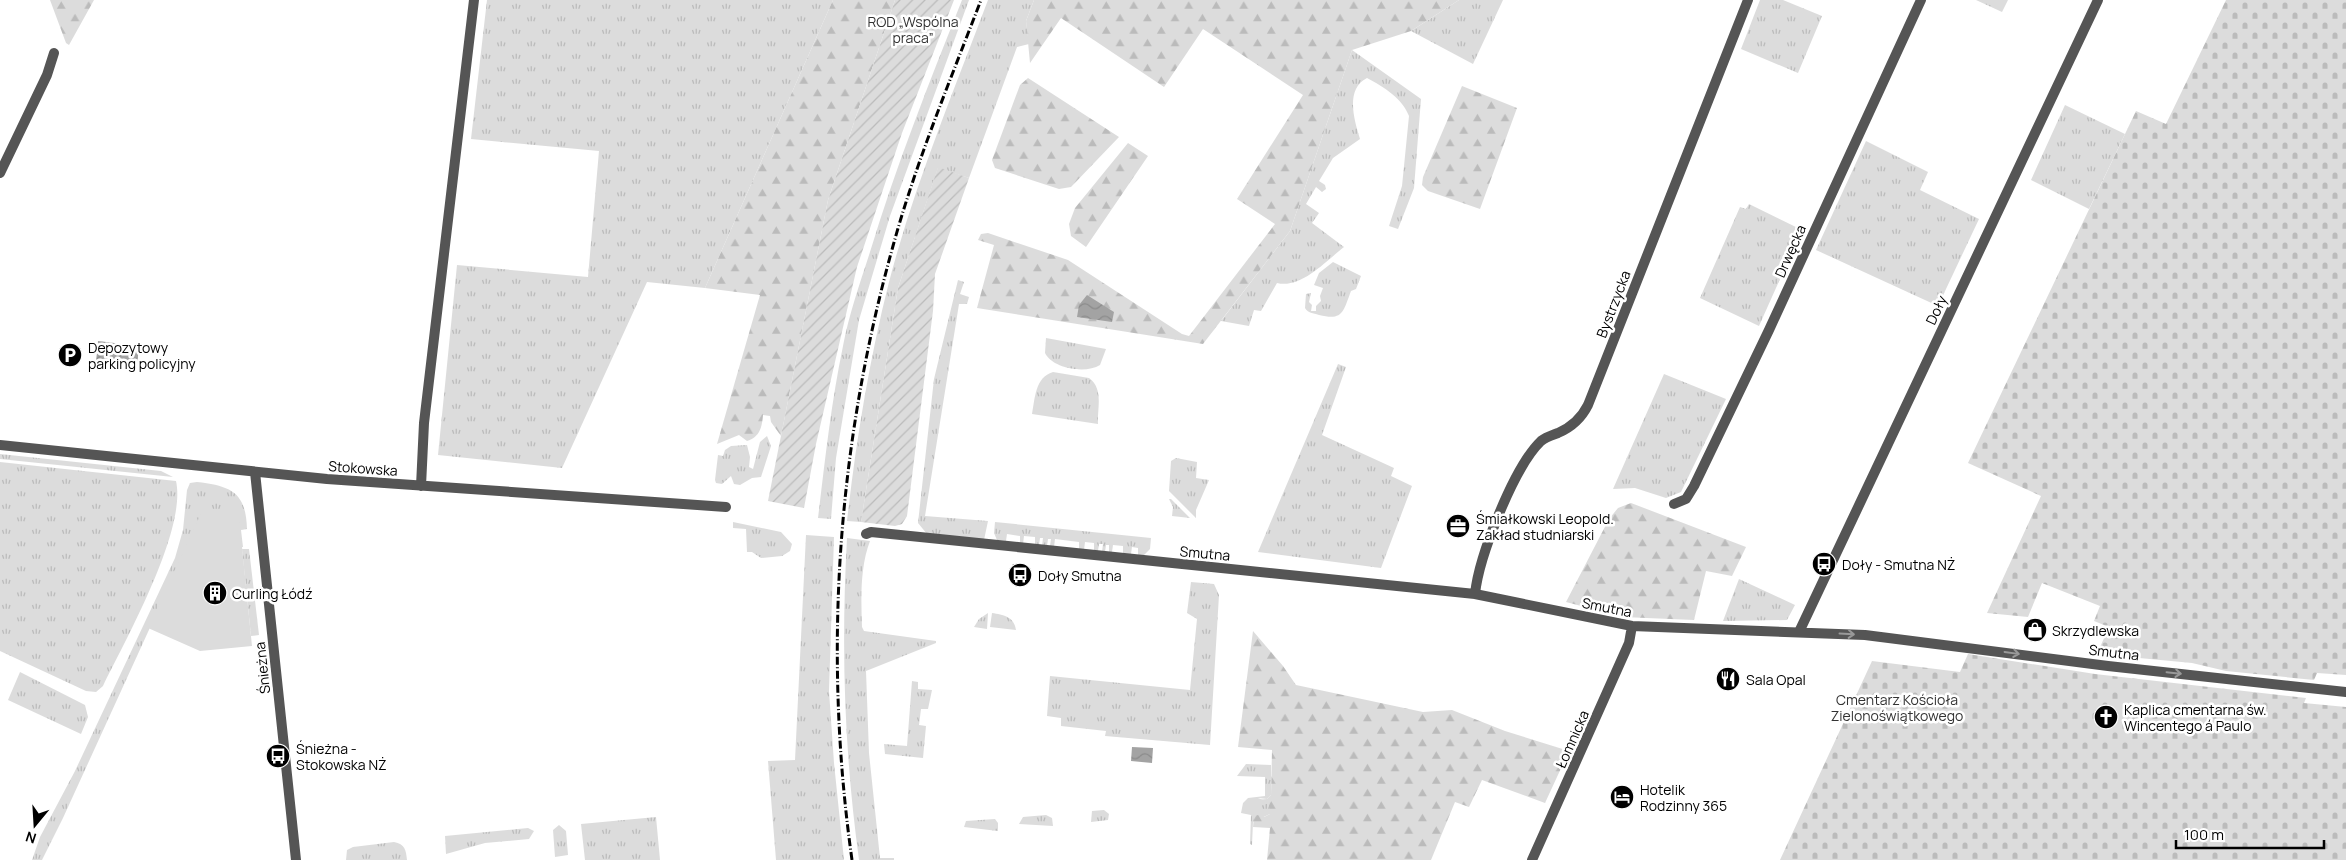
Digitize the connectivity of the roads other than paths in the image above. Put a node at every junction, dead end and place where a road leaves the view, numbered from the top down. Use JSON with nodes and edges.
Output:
{"nodes":[{"id":1,"x":474,"y":0,"type":"edge"},
{"id":2,"x":1748,"y":0,"type":"edge"},
{"id":3,"x":1921,"y":0,"type":"edge"},
{"id":4,"x":2098,"y":0,"type":"edge"},
{"id":5,"x":54,"y":52,"type":"dead end"},
{"id":6,"x":0,"y":173,"type":"edge"},
{"id":7,"x":0,"y":445,"type":"edge"},
{"id":8,"x":255,"y":472,"type":"junction"},
{"id":9,"x":421,"y":486,"type":"junction"},
{"id":10,"x":1674,"y":504,"type":"dead end"},
{"id":11,"x":726,"y":507,"type":"dead end"},
{"id":12,"x":866,"y":534,"type":"dead end"},
{"id":13,"x":1475,"y":594,"type":"junction"},
{"id":14,"x":1632,"y":626,"type":"junction"},
{"id":15,"x":1799,"y":632,"type":"junction"},
{"id":16,"x":2346,"y":692,"type":"edge"},
{"id":17,"x":296,"y":860,"type":"edge"},
{"id":18,"x":1532,"y":860,"type":"edge"}],
"edges":[{"from":1,"to":9,"type":"street"},
{"from":2,"to":13,"type":"street","name":"Bystrzycka"},
{"from":3,"to":10,"type":"street","name":"Drwęcka"},
{"from":4,"to":15,"type":"street","name":"Doły"},
{"from":5,"to":6,"type":"street"},
{"from":7,"to":8,"type":"street","name":"Stokowska"},
{"from":8,"to":9,"type":"street","name":"Stokowska"},
{"from":8,"to":17,"type":"street","name":"Śnieżna"},
{"from":9,"to":11,"type":"street","name":"Stokowska"},
{"from":12,"to":13,"type":"street","name":"Smutna"},
{"from":13,"to":14,"type":"street","name":"Smutna"},
{"from":14,"to":15,"type":"street","name":"Smutna"},
{"from":14,"to":18,"type":"street","name":"Łomnicka"},
{"from":15,"to":16,"type":"street","name":"Smutna","one_way":true}]}
